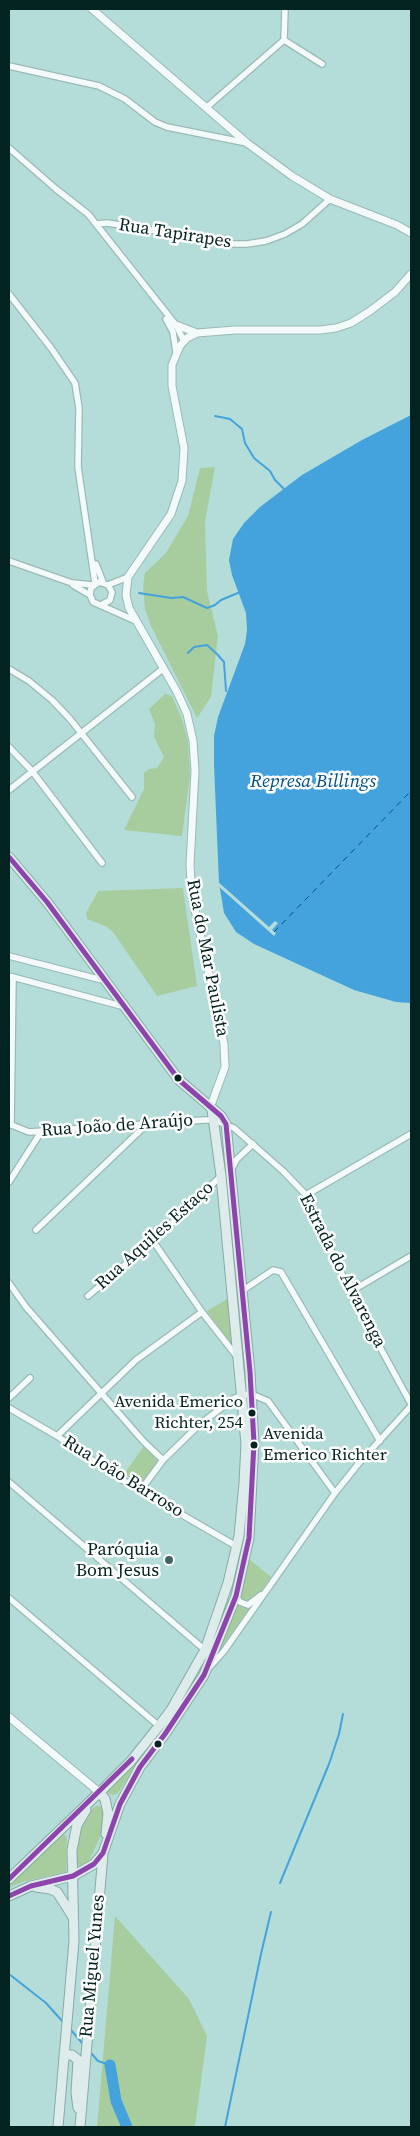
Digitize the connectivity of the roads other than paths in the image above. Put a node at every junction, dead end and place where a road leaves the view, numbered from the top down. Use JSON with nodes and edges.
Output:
{"nodes":[{"id":1,"x":92,"y":9,"type":"edge"},
{"id":2,"x":285,"y":9,"type":"edge"},
{"id":3,"x":284,"y":40,"type":"junction"},
{"id":4,"x":322,"y":64,"type":"dead end"},
{"id":5,"x":9,"y":66,"type":"edge"},
{"id":6,"x":207,"y":107,"type":"junction"},
{"id":7,"x":247,"y":143,"type":"junction"},
{"id":8,"x":9,"y":148,"type":"edge"},
{"id":9,"x":330,"y":199,"type":"junction"},
{"id":10,"x":96,"y":224,"type":"junction"},
{"id":11,"x":411,"y":233,"type":"edge"},
{"id":12,"x":411,"y":274,"type":"edge"},
{"id":13,"x":9,"y":294,"type":"edge"},
{"id":14,"x":160,"y":308,"type":"junction"},
{"id":15,"x":176,"y":325,"type":"junction"},
{"id":16,"x":197,"y":333,"type":"junction"},
{"id":17,"x":184,"y":341,"type":"junction"},
{"id":18,"x":176,"y":352,"type":"junction"},
{"id":19,"x":93,"y":557,"type":"junction"},
{"id":20,"x":9,"y":561,"type":"edge"},
{"id":21,"x":128,"y":578,"type":"junction"},
{"id":22,"x":72,"y":583,"type":"junction"},
{"id":23,"x":94,"y":584,"type":"junction"},
{"id":24,"x":105,"y":584,"type":"junction"},
{"id":25,"x":90,"y":595,"type":"junction"},
{"id":26,"x":102,"y":604,"type":"junction"},
{"id":27,"x":136,"y":620,"type":"junction"},
{"id":28,"x":9,"y":668,"type":"edge"},
{"id":29,"x":164,"y":668,"type":"junction"},
{"id":30,"x":82,"y":732,"type":"junction"},
{"id":31,"x":9,"y":747,"type":"edge"},
{"id":32,"x":32,"y":771,"type":"junction"},
{"id":33,"x":9,"y":790,"type":"edge"},
{"id":34,"x":132,"y":798,"type":"dead end"},
{"id":35,"x":9,"y":857,"type":"edge"},
{"id":36,"x":102,"y":863,"type":"dead end"},
{"id":37,"x":9,"y":956,"type":"edge"},
{"id":38,"x":11,"y":976,"type":"edge"},
{"id":39,"x":106,"y":981,"type":"junction"},
{"id":40,"x":125,"y":1007,"type":"junction"},
{"id":41,"x":211,"y":1109,"type":"junction"},
{"id":42,"x":214,"y":1120,"type":"junction"},
{"id":43,"x":10,"y":1124,"type":"edge"},
{"id":44,"x":226,"y":1124,"type":"junction"},
{"id":45,"x":146,"y":1125,"type":"junction"},
{"id":46,"x":41,"y":1132,"type":"junction"},
{"id":47,"x":411,"y":1134,"type":"edge"},
{"id":48,"x":253,"y":1144,"type":"junction"},
{"id":49,"x":232,"y":1170,"type":"junction"},
{"id":50,"x":221,"y":1176,"type":"junction"},
{"id":51,"x":9,"y":1182,"type":"edge"},
{"id":52,"x":306,"y":1196,"type":"junction"},
{"id":53,"x":36,"y":1230,"type":"dead end"},
{"id":54,"x":152,"y":1241,"type":"junction"},
{"id":55,"x":411,"y":1256,"type":"edge"},
{"id":56,"x":9,"y":1283,"type":"edge"},
{"id":57,"x":242,"y":1291,"type":"junction"},
{"id":58,"x":350,"y":1292,"type":"junction"},
{"id":59,"x":88,"y":1296,"type":"dead end"},
{"id":60,"x":202,"y":1312,"type":"junction"},
{"id":61,"x":238,"y":1359,"type":"junction"},
{"id":62,"x":30,"y":1378,"type":"dead end"},
{"id":63,"x":101,"y":1393,"type":"junction"},
{"id":64,"x":247,"y":1394,"type":"junction"},
{"id":65,"x":9,"y":1398,"type":"edge"},
{"id":66,"x":411,"y":1405,"type":"edge"},
{"id":67,"x":9,"y":1408,"type":"edge"},
{"id":68,"x":57,"y":1436,"type":"junction"},
{"id":69,"x":380,"y":1441,"type":"junction"},
{"id":70,"x":163,"y":1460,"type":"junction"},
{"id":71,"x":9,"y":1482,"type":"edge"},
{"id":72,"x":140,"y":1490,"type":"junction"},
{"id":73,"x":335,"y":1493,"type":"junction"},
{"id":74,"x":236,"y":1546,"type":"junction"},
{"id":75,"x":266,"y":1591,"type":"junction"},
{"id":76,"x":236,"y":1596,"type":"junction"},
{"id":77,"x":9,"y":1598,"type":"edge"},
{"id":78,"x":205,"y":1650,"type":"junction"},
{"id":79,"x":204,"y":1675,"type":"junction"},
{"id":80,"x":9,"y":1717,"type":"edge"},
{"id":81,"x":159,"y":1726,"type":"junction"},
{"id":82,"x":99,"y":1792,"type":"junction"},
{"id":83,"x":103,"y":1853,"type":"junction"},
{"id":84,"x":10,"y":1876,"type":"edge"},
{"id":85,"x":73,"y":1876,"type":"junction"},
{"id":86,"x":31,"y":1886,"type":"junction"},
{"id":87,"x":9,"y":1896,"type":"edge"},
{"id":88,"x":75,"y":1922,"type":"junction"},
{"id":89,"x":64,"y":2055,"type":"junction"},
{"id":90,"x":80,"y":2124,"type":"edge"},
{"id":91,"x":58,"y":2127,"type":"edge"}],
"edges":[{"from":1,"to":6,"type":"street"},
{"from":2,"to":3,"type":"street"},
{"from":3,"to":4,"type":"street"},
{"from":3,"to":6,"type":"street"},
{"from":5,"to":7,"type":"street"},
{"from":6,"to":7,"type":"street"},
{"from":7,"to":9,"type":"street"},
{"from":8,"to":10,"type":"street"},
{"from":9,"to":10,"type":"street","name":"Rua Tapirapes"},
{"from":9,"to":11,"type":"street"},
{"from":10,"to":14,"type":"street"},
{"from":12,"to":16,"type":"street"},
{"from":13,"to":19,"type":"street"},
{"from":14,"to":15,"type":"street"},
{"from":14,"to":18,"type":"street"},
{"from":15,"to":16,"type":"street"},
{"from":15,"to":17,"type":"street"},
{"from":16,"to":17,"type":"street"},
{"from":17,"to":18,"type":"street"},
{"from":18,"to":21,"type":"street"},
{"from":19,"to":23,"type":"street"},
{"from":19,"to":24,"type":"street"},
{"from":20,"to":22,"type":"street"},
{"from":21,"to":24,"type":"street"},
{"from":21,"to":27,"type":"street","name":"Rua do Mar Paulista"},
{"from":22,"to":23,"type":"street"},
{"from":22,"to":25,"type":"street"},
{"from":23,"to":24,"type":"street"},
{"from":23,"to":25,"type":"street"},
{"from":24,"to":26,"type":"street"},
{"from":25,"to":26,"type":"street"},
{"from":26,"to":27,"type":"street"},
{"from":27,"to":29,"type":"street","name":"Rua do Mar Paulista"},
{"from":28,"to":30,"type":"street"},
{"from":29,"to":30,"type":"street"},
{"from":29,"to":41,"type":"street","name":"Rua do Mar Paulista"},
{"from":30,"to":32,"type":"street"},
{"from":30,"to":34,"type":"street"},
{"from":31,"to":32,"type":"street"},
{"from":32,"to":33,"type":"street"},
{"from":32,"to":36,"type":"street"},
{"from":35,"to":39,"type":"main road","name":"Estrada do Alvarenga"},
{"from":37,"to":39,"type":"street"},
{"from":38,"to":40,"type":"street"},
{"from":38,"to":43,"type":"street"},
{"from":39,"to":40,"type":"main road","name":"Estrada do Alvarenga"},
{"from":40,"to":41,"type":"main road","name":"Estrada do Alvarenga"},
{"from":41,"to":42,"type":"main road"},
{"from":41,"to":44,"type":"main road","name":"Estrada do Alvarenga"},
{"from":42,"to":44,"type":"street","name":"Rua João de Araújo"},
{"from":42,"to":45,"type":"street","name":"Rua João de Araújo"},
{"from":42,"to":50,"type":"main road"},
{"from":43,"to":46,"type":"street","name":"Rua João de Araújo"},
{"from":44,"to":48,"type":"street","name":"Estrada do Alvarenga"},
{"from":44,"to":49,"type":"main road"},
{"from":45,"to":46,"type":"street","name":"Rua João de Araújo"},
{"from":45,"to":53,"type":"street"},
{"from":46,"to":51,"type":"street"},
{"from":47,"to":52,"type":"street"},
{"from":48,"to":49,"type":"street"},
{"from":48,"to":52,"type":"street","name":"Estrada do Alvarenga"},
{"from":49,"to":57,"type":"main road"},
{"from":50,"to":54,"type":"street","name":"Rua Aquiles Estaço"},
{"from":50,"to":61,"type":"main road"},
{"from":52,"to":58,"type":"street","name":"Estrada do Alvarenga"},
{"from":54,"to":59,"type":"street","name":"Rua Aquiles Estaço"},
{"from":54,"to":60,"type":"street"},
{"from":55,"to":58,"type":"street"},
{"from":56,"to":63,"type":"street"},
{"from":57,"to":64,"type":"main road"},
{"from":57,"to":69,"type":"street"},
{"from":58,"to":66,"type":"street","name":"Estrada do Alvarenga"},
{"from":60,"to":61,"type":"street"},
{"from":60,"to":63,"type":"street"},
{"from":61,"to":64,"type":"main road"},
{"from":62,"to":65,"type":"street"},
{"from":63,"to":68,"type":"street"},
{"from":63,"to":70,"type":"street"},
{"from":64,"to":70,"type":"street"},
{"from":64,"to":73,"type":"street"},
{"from":64,"to":74,"type":"main road"},
{"from":64,"to":76,"type":"main road"},
{"from":66,"to":69,"type":"street"},
{"from":67,"to":68,"type":"street","name":"Rua João Barroso"},
{"from":68,"to":72,"type":"street","name":"Rua João Barroso"},
{"from":69,"to":73,"type":"street"},
{"from":70,"to":72,"type":"street"},
{"from":71,"to":78,"type":"street"},
{"from":72,"to":74,"type":"street","name":"Rua João Barroso"},
{"from":73,"to":75,"type":"street"},
{"from":74,"to":78,"type":"main road"},
{"from":75,"to":76,"type":"street"},
{"from":75,"to":79,"type":"street"},
{"from":76,"to":79,"type":"main road"},
{"from":77,"to":81,"type":"street"},
{"from":78,"to":81,"type":"main road"},
{"from":79,"to":83,"type":"main road"},
{"from":80,"to":82,"type":"street"},
{"from":81,"to":82,"type":"main road"},
{"from":82,"to":83,"type":"main road","name":"Rua Miguel Yunes"},
{"from":82,"to":84,"type":"main road"},
{"from":82,"to":85,"type":"main road","name":"Rua Miguel Yunes"},
{"from":83,"to":85,"type":"main road"},
{"from":83,"to":90,"type":"main road","name":"Rua Miguel Yunes"},
{"from":85,"to":86,"type":"main road"},
{"from":85,"to":88,"type":"main road","name":"Rua Miguel Yunes"},
{"from":86,"to":87,"type":"main road"},
{"from":86,"to":88,"type":"main road"},
{"from":88,"to":89,"type":"main road","name":"Rua Miguel Yunes"},
{"from":89,"to":90,"type":"main road"},
{"from":89,"to":91,"type":"main road","name":"Rua Miguel Yunes"}]}
